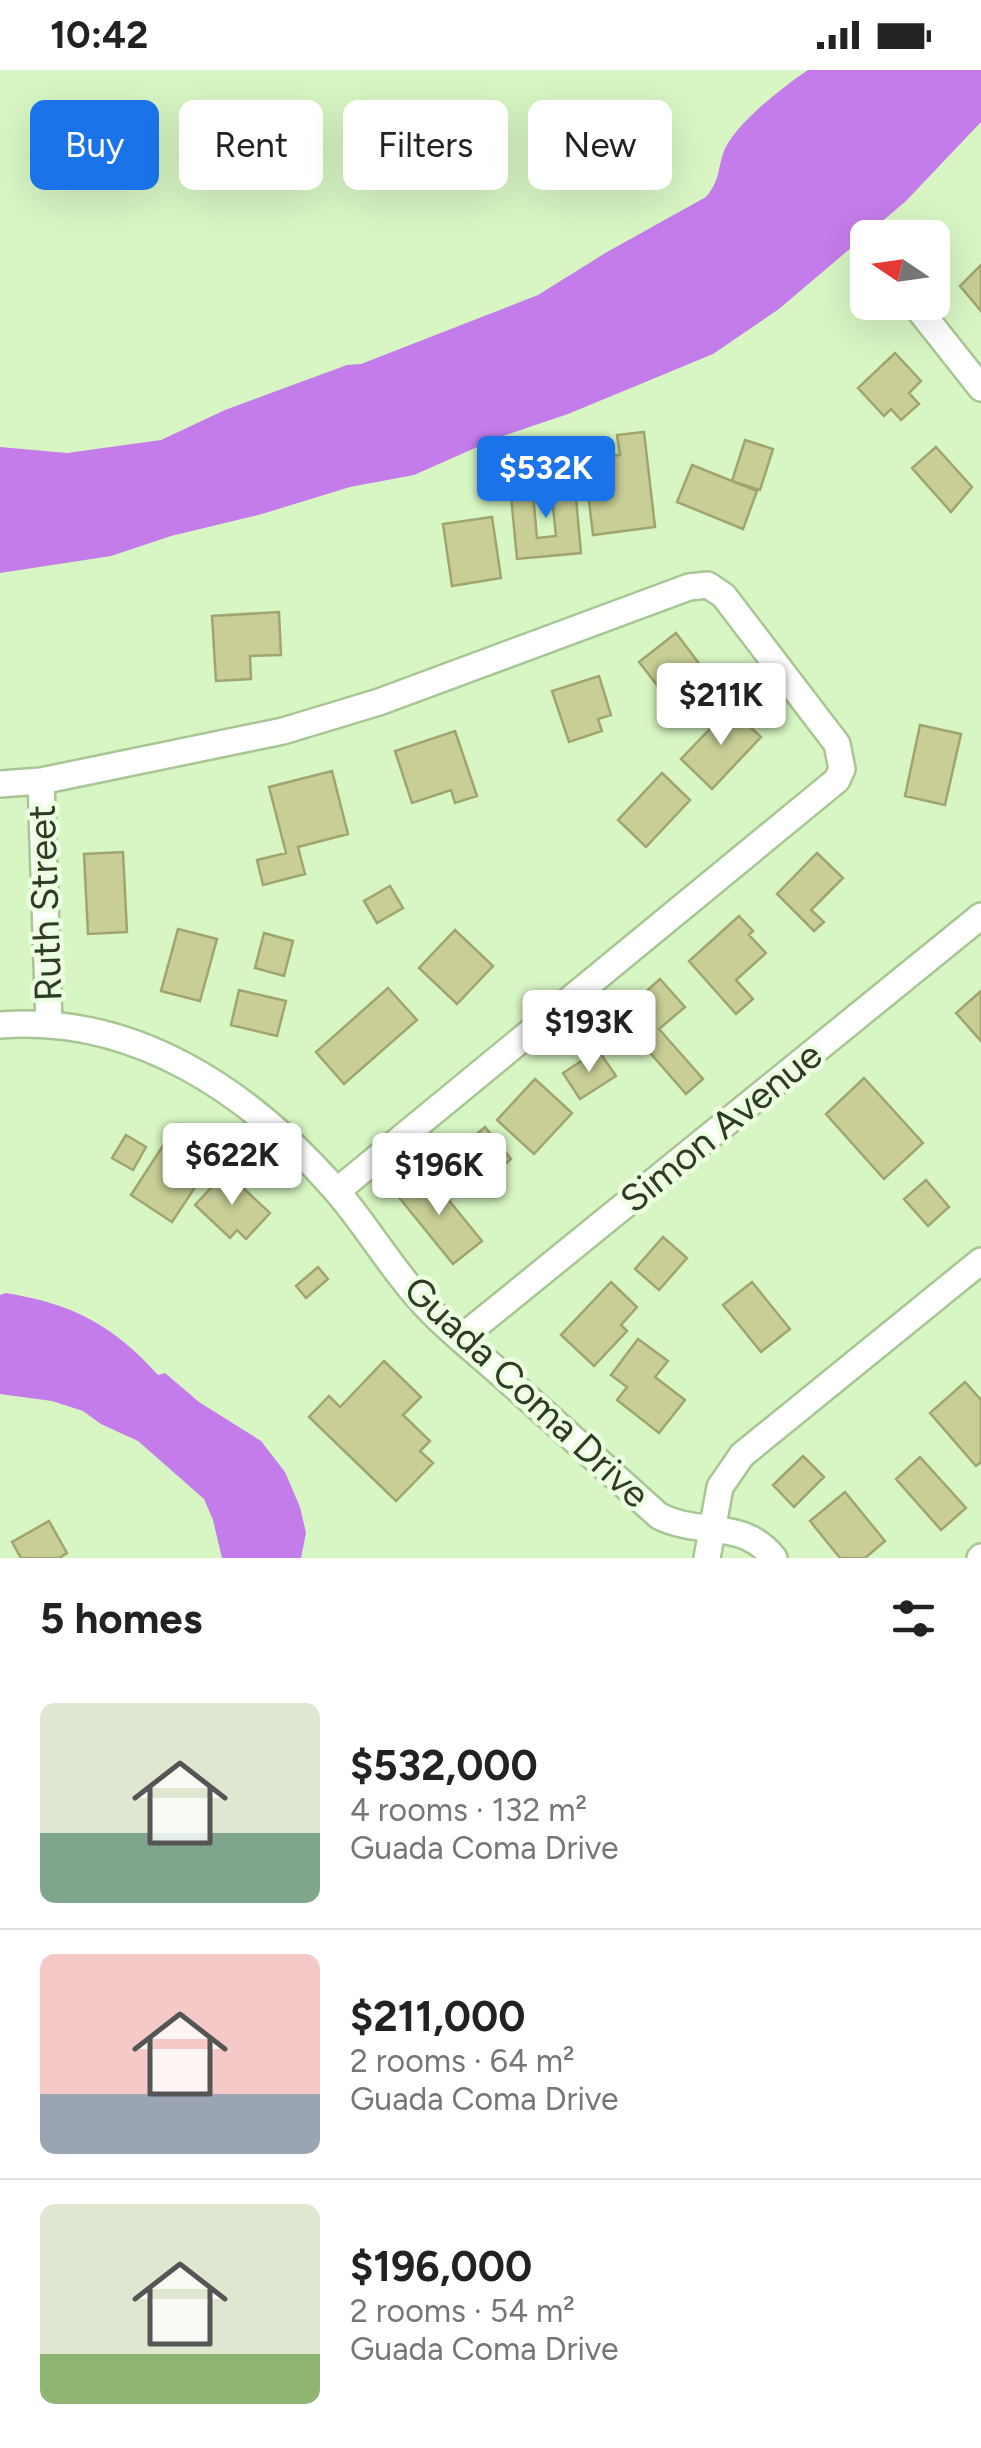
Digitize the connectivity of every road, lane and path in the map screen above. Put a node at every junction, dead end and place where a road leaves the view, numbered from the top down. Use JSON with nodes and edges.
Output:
{"nodes":[{"id":1,"x":928,"y":320,"type":"edge"},
{"id":2,"x":981,"y":388,"type":"edge"},
{"id":3,"x":41,"y":782,"type":"junction"},
{"id":4,"x":0,"y":784,"type":"edge"},
{"id":5,"x":981,"y":916,"type":"edge"},
{"id":6,"x":0,"y":1024,"type":"edge"},
{"id":7,"x":49,"y":1024,"type":"junction"},
{"id":8,"x":336,"y":1191,"type":"junction"},
{"id":9,"x":981,"y":1261,"type":"edge"},
{"id":10,"x":461,"y":1338,"type":"junction"},
{"id":11,"x":713,"y":1530,"type":"junction"},
{"id":12,"x":707,"y":1558,"type":"edge"},
{"id":13,"x":774,"y":1558,"type":"edge"}],
"edges":[{"from":1,"to":2,"type":"street"},
{"from":3,"to":4,"type":"street"},
{"from":3,"to":7,"type":"street","name":"Ruth Street"},
{"from":3,"to":8,"type":"street"},
{"from":5,"to":10,"type":"street","name":"Simon Avenue"},
{"from":6,"to":7,"type":"street","name":"Guada Coma Drive"},
{"from":7,"to":8,"type":"street","name":"Guada Coma Drive"},
{"from":8,"to":10,"type":"street","name":"Guada Coma Drive"},
{"from":9,"to":11,"type":"street"},
{"from":10,"to":11,"type":"street","name":"Guada Coma Drive"},
{"from":11,"to":12,"type":"street"},
{"from":11,"to":13,"type":"street","name":"Guada Coma Drive"}]}
